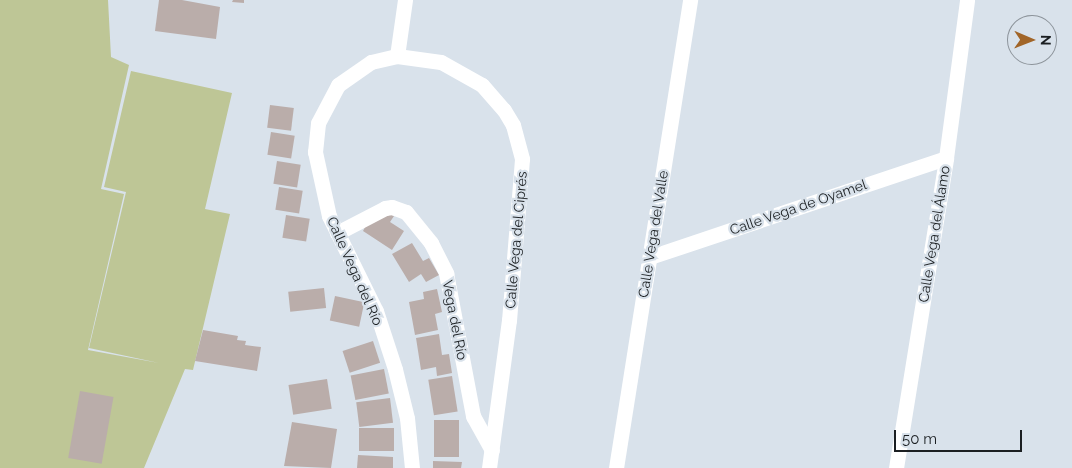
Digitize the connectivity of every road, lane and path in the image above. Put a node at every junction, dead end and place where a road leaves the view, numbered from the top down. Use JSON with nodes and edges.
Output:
{"nodes":[{"id":1,"x":405,"y":0,"type":"edge"},
{"id":2,"x":690,"y":0,"type":"edge"},
{"id":3,"x":967,"y":0,"type":"edge"},
{"id":4,"x":397,"y":56,"type":"junction"},
{"id":5,"x":946,"y":158,"type":"junction"},
{"id":6,"x":337,"y":233,"type":"junction"},
{"id":7,"x":650,"y":257,"type":"junction"},
{"id":8,"x":492,"y":450,"type":"junction"},
{"id":9,"x":412,"y":468,"type":"edge"},
{"id":10,"x":490,"y":468,"type":"edge"},
{"id":11,"x":616,"y":468,"type":"edge"},
{"id":12,"x":896,"y":468,"type":"edge"}],
"edges":[{"from":1,"to":4,"type":"street"},
{"from":2,"to":7,"type":"street","name":"Calle Vega del Valle"},
{"from":3,"to":5,"type":"street","name":"Calle Vega del Álamo"},
{"from":4,"to":6,"type":"street","name":"Calle Vega del Río"},
{"from":4,"to":8,"type":"street","name":"Calle Vega del Ciprés"},
{"from":5,"to":7,"type":"street","name":"Calle Vega de Oyamel"},
{"from":5,"to":12,"type":"street","name":"Calle Vega del Álamo"},
{"from":6,"to":8,"type":"street","name":"Vega del Río"},
{"from":6,"to":9,"type":"street","name":"Calle Vega del Río"},
{"from":7,"to":11,"type":"street","name":"Calle Vega del Valle"},
{"from":8,"to":10,"type":"street","name":"Calle Vega del Ciprés"}]}
